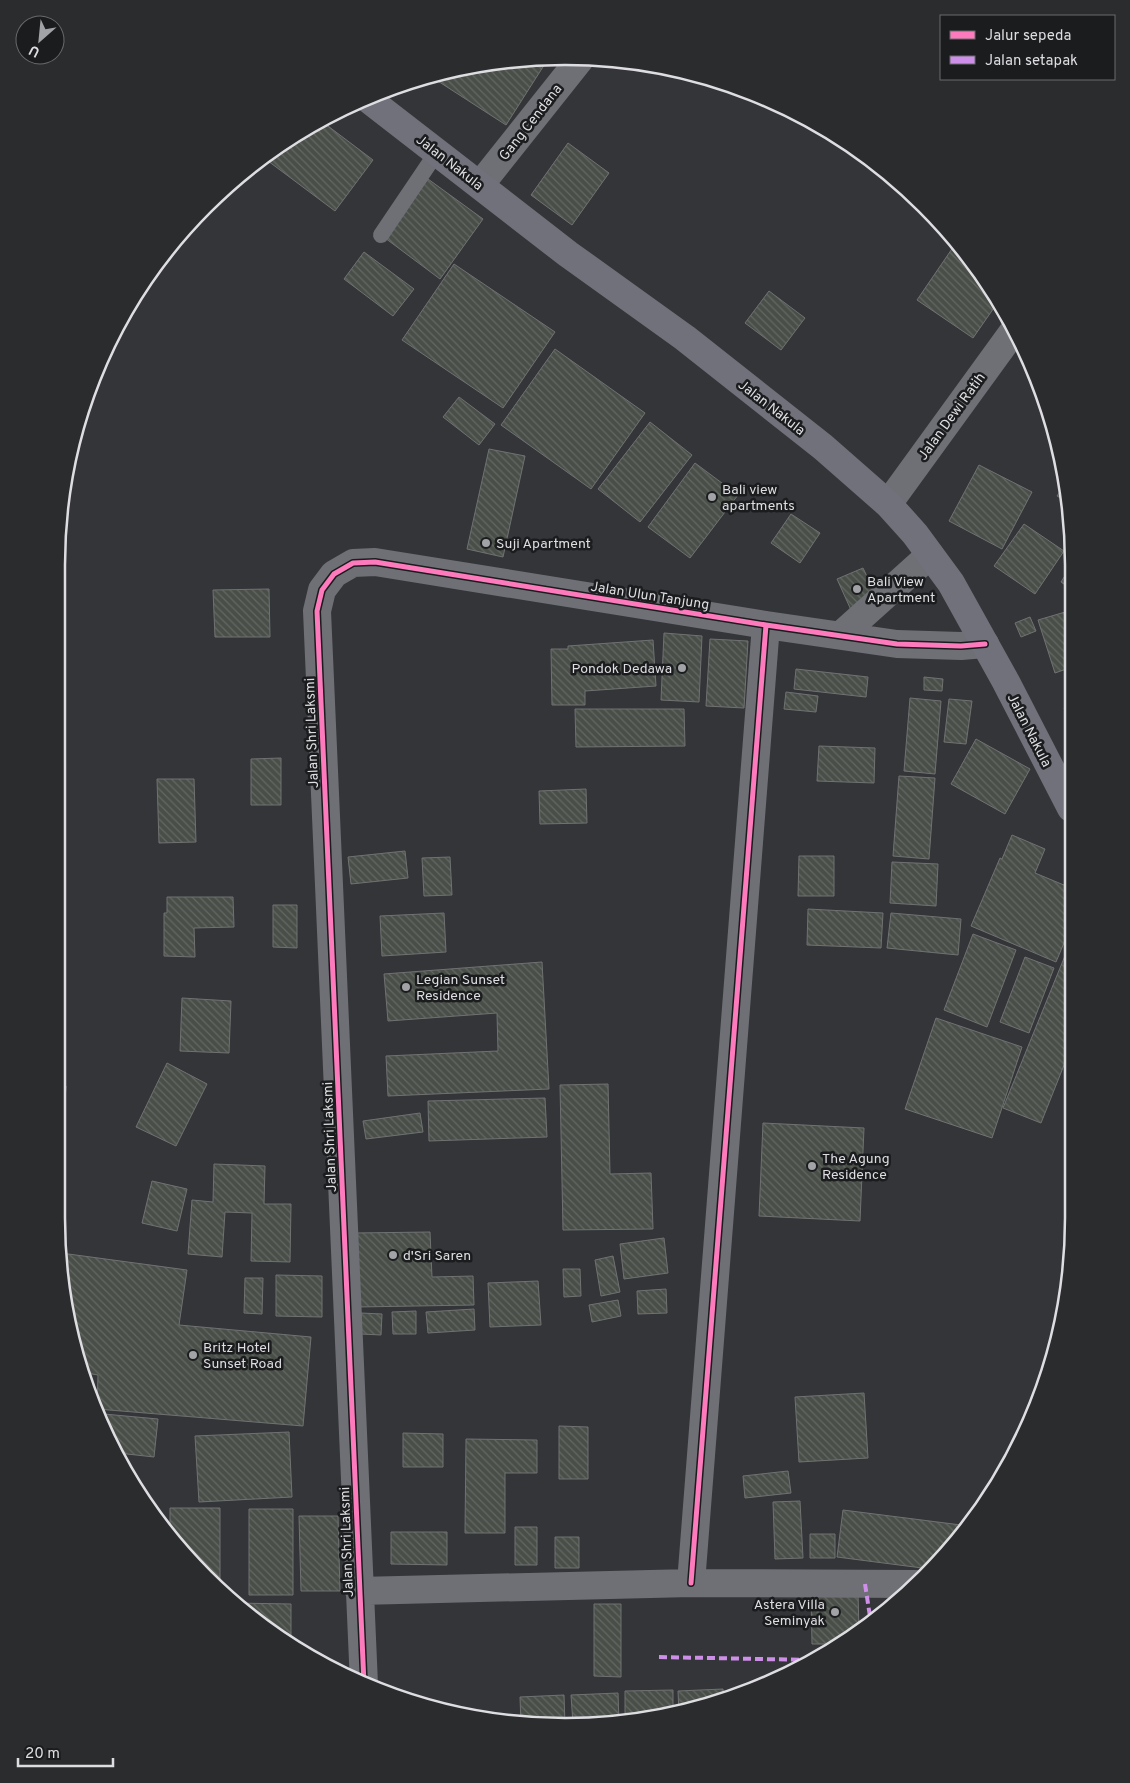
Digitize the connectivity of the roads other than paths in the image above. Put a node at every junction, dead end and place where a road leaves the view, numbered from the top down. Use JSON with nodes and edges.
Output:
{"nodes":[{"id":1,"x":575,"y":65,"type":"edge"},
{"id":2,"x":374,"y":103,"type":"edge"},
{"id":3,"x":437,"y":152,"type":"junction"},
{"id":4,"x":480,"y":185,"type":"junction"},
{"id":5,"x":381,"y":235,"type":"dead end"},
{"id":6,"x":1009,"y":337,"type":"edge"},
{"id":7,"x":888,"y":504,"type":"junction"},
{"id":8,"x":930,"y":555,"type":"junction"},
{"id":9,"x":322,"y":590,"type":"joint"},
{"id":10,"x":766,"y":625,"type":"junction"},
{"id":11,"x":841,"y":635,"type":"junction"},
{"id":12,"x":985,"y":644,"type":"junction"},
{"id":13,"x":1065,"y":795,"type":"edge"},
{"id":14,"x":691,"y":1583,"type":"junction"},
{"id":15,"x":906,"y":1584,"type":"edge"},
{"id":16,"x":359,"y":1591,"type":"junction"},
{"id":17,"x":364,"y":1675,"type":"edge"}],
"edges":[{"from":1,"to":4,"type":"street","name":"Gang Cendana"},
{"from":2,"to":3,"type":"main road","name":"Jalan Nakula"},
{"from":3,"to":4,"type":"main road","name":"Jalan Nakula"},
{"from":3,"to":5,"type":"lane"},
{"from":4,"to":7,"type":"main road","name":"Jalan Nakula"},
{"from":6,"to":7,"type":"street","name":"Jalan Dewi Ratih"},
{"from":7,"to":8,"type":"main road","name":"Jalan Nakula"},
{"from":8,"to":11,"type":"street"},
{"from":8,"to":12,"type":"main road","name":"Jalan Nakula"},
{"from":9,"to":10,"type":"street","name":"Jalan Ulun Tanjung"},
{"from":9,"to":16,"type":"street","name":"Jalan Shri Laksmi"},
{"from":10,"to":11,"type":"street","name":"Jalan Ulun Tanjung"},
{"from":10,"to":14,"type":"street"},
{"from":11,"to":12,"type":"street","name":"Jalan Ulun Tanjung"},
{"from":12,"to":13,"type":"main road","name":"Jalan Nakula"},
{"from":14,"to":15,"type":"street"},
{"from":14,"to":16,"type":"street"},
{"from":16,"to":17,"type":"street","name":"Jalan Shri Laksmi"}]}
